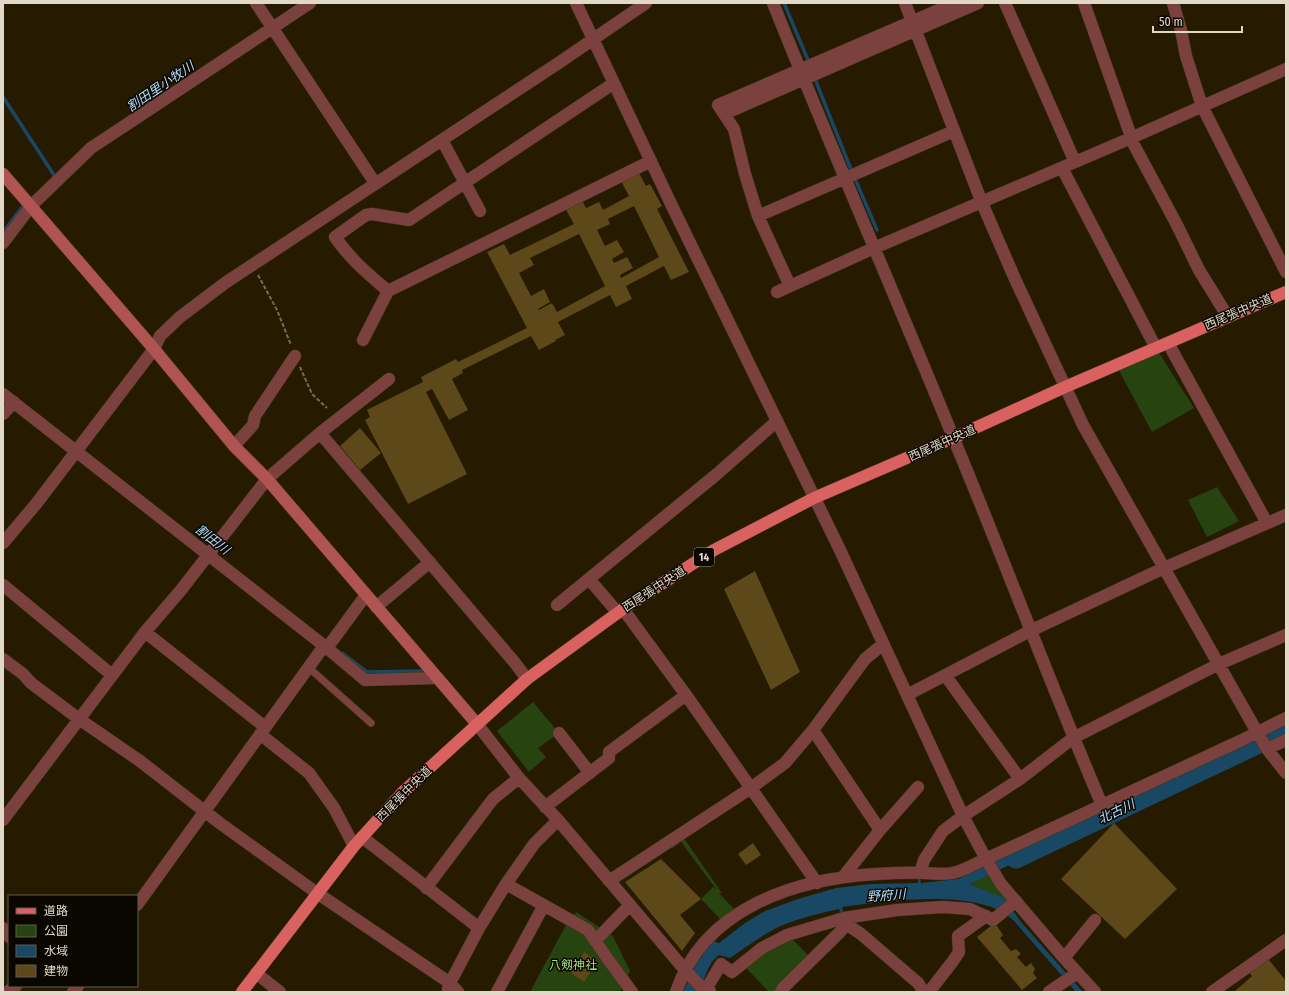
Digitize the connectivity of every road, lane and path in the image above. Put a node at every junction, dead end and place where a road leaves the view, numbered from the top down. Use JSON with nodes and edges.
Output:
{"nodes":[{"id":1,"x":256,"y":3,"type":"edge"},
{"id":2,"x":310,"y":3,"type":"edge"},
{"id":3,"x":576,"y":3,"type":"edge"},
{"id":4,"x":646,"y":3,"type":"edge"},
{"id":5,"x":773,"y":3,"type":"edge"},
{"id":6,"x":905,"y":3,"type":"edge"},
{"id":7,"x":955,"y":3,"type":"edge"},
{"id":8,"x":978,"y":3,"type":"edge"},
{"id":9,"x":1005,"y":3,"type":"edge"},
{"id":10,"x":1084,"y":3,"type":"edge"},
{"id":11,"x":1173,"y":3,"type":"edge"},
{"id":12,"x":914,"y":26,"type":"junction"},
{"id":13,"x":272,"y":28,"type":"junction"},
{"id":14,"x":594,"y":38,"type":"junction"},
{"id":15,"x":1286,"y":69,"type":"edge"},
{"id":16,"x":802,"y":74,"type":"junction"},
{"id":17,"x":614,"y":83,"type":"junction"},
{"id":18,"x":1202,"y":106,"type":"junction"},
{"id":19,"x":954,"y":131,"type":"junction"},
{"id":20,"x":1131,"y":138,"type":"junction"},
{"id":21,"x":442,"y":140,"type":"junction"},
{"id":22,"x":651,"y":161,"type":"junction"},
{"id":23,"x":1075,"y":162,"type":"junction"},
{"id":24,"x":1062,"y":168,"type":"junction"},
{"id":25,"x":3,"y":174,"type":"edge"},
{"id":26,"x":845,"y":178,"type":"junction"},
{"id":27,"x":464,"y":182,"type":"junction"},
{"id":28,"x":376,"y":183,"type":"junction"},
{"id":29,"x":982,"y":202,"type":"junction"},
{"id":30,"x":31,"y":206,"type":"junction"},
{"id":31,"x":480,"y":211,"type":"dead end"},
{"id":32,"x":758,"y":216,"type":"junction"},
{"id":33,"x":3,"y":243,"type":"edge"},
{"id":34,"x":874,"y":248,"type":"junction"},
{"id":35,"x":253,"y":265,"type":"junction"},
{"id":36,"x":1286,"y":272,"type":"edge"},
{"id":37,"x":790,"y":286,"type":"junction"},
{"id":38,"x":388,"y":291,"type":"junction"},
{"id":39,"x":777,"y":292,"type":"dead end"},
{"id":40,"x":1286,"y":292,"type":"edge"},
{"id":41,"x":1228,"y":317,"type":"junction"},
{"id":42,"x":363,"y":340,"type":"dead end"},
{"id":43,"x":1168,"y":343,"type":"junction"},
{"id":44,"x":1156,"y":348,"type":"junction"},
{"id":45,"x":154,"y":349,"type":"junction"},
{"id":46,"x":295,"y":356,"type":"junction"},
{"id":47,"x":389,"y":379,"type":"dead end"},
{"id":48,"x":1065,"y":387,"type":"junction"},
{"id":49,"x":3,"y":394,"type":"edge"},
{"id":50,"x":14,"y":402,"type":"junction"},
{"id":51,"x":327,"y":408,"type":"dead end"},
{"id":52,"x":3,"y":414,"type":"edge"},
{"id":53,"x":777,"y":421,"type":"junction"},
{"id":54,"x":320,"y":433,"type":"junction"},
{"id":55,"x":954,"y":438,"type":"junction"},
{"id":56,"x":234,"y":446,"type":"junction"},
{"id":57,"x":77,"y":448,"type":"junction"},
{"id":58,"x":267,"y":479,"type":"junction"},
{"id":59,"x":814,"y":498,"type":"junction"},
{"id":60,"x":1286,"y":516,"type":"edge"},
{"id":61,"x":1267,"y":523,"type":"junction"},
{"id":62,"x":3,"y":543,"type":"edge"},
{"id":63,"x":211,"y":552,"type":"junction"},
{"id":64,"x":430,"y":562,"type":"junction"},
{"id":65,"x":1164,"y":568,"type":"junction"},
{"id":66,"x":589,"y":579,"type":"junction"},
{"id":67,"x":3,"y":585,"type":"edge"},
{"id":68,"x":366,"y":594,"type":"junction"},
{"id":69,"x":557,"y":605,"type":"dead end"},
{"id":70,"x":376,"y":607,"type":"junction"},
{"id":71,"x":620,"y":611,"type":"junction"},
{"id":72,"x":1030,"y":631,"type":"junction"},
{"id":73,"x":145,"y":632,"type":"junction"},
{"id":74,"x":1286,"y":635,"type":"edge"},
{"id":75,"x":328,"y":645,"type":"junction"},
{"id":76,"x":882,"y":645,"type":"junction"},
{"id":77,"x":3,"y":659,"type":"edge"},
{"id":78,"x":1219,"y":664,"type":"junction"},
{"id":79,"x":308,"y":667,"type":"junction"},
{"id":80,"x":112,"y":675,"type":"junction"},
{"id":81,"x":945,"y":675,"type":"junction"},
{"id":82,"x":437,"y":678,"type":"junction"},
{"id":83,"x":527,"y":679,"type":"junction"},
{"id":84,"x":686,"y":695,"type":"junction"},
{"id":85,"x":907,"y":695,"type":"junction"},
{"id":86,"x":1286,"y":718,"type":"edge"},
{"id":87,"x":79,"y":719,"type":"junction"},
{"id":88,"x":371,"y":723,"type":"dead end"},
{"id":89,"x":477,"y":724,"type":"junction"},
{"id":90,"x":263,"y":730,"type":"junction"},
{"id":91,"x":813,"y":730,"type":"junction"},
{"id":92,"x":559,"y":733,"type":"dead end"},
{"id":93,"x":1258,"y":733,"type":"junction"},
{"id":94,"x":1073,"y":738,"type":"junction"},
{"id":95,"x":1286,"y":740,"type":"edge"},
{"id":96,"x":1266,"y":748,"type":"junction"},
{"id":97,"x":590,"y":773,"type":"junction"},
{"id":98,"x":1286,"y":773,"type":"edge"},
{"id":99,"x":519,"y":778,"type":"junction"},
{"id":100,"x":1020,"y":779,"type":"junction"},
{"id":101,"x":918,"y":787,"type":"dead end"},
{"id":102,"x":751,"y":788,"type":"junction"},
{"id":103,"x":1102,"y":805,"type":"junction"},
{"id":104,"x":545,"y":807,"type":"junction"},
{"id":105,"x":205,"y":811,"type":"junction"},
{"id":106,"x":963,"y":816,"type":"junction"},
{"id":107,"x":3,"y":820,"type":"edge"},
{"id":108,"x":558,"y":820,"type":"junction"},
{"id":109,"x":880,"y":830,"type":"junction"},
{"id":110,"x":362,"y":837,"type":"junction"},
{"id":111,"x":354,"y":846,"type":"junction"},
{"id":112,"x":986,"y":860,"type":"junction"},
{"id":113,"x":920,"y":873,"type":"junction"},
{"id":114,"x":843,"y":877,"type":"junction"},
{"id":115,"x":609,"y":881,"type":"junction"},
{"id":116,"x":817,"y":883,"type":"junction"},
{"id":117,"x":506,"y":884,"type":"junction"},
{"id":118,"x":426,"y":888,"type":"junction"},
{"id":119,"x":317,"y":893,"type":"junction"},
{"id":120,"x":138,"y":904,"type":"edge"},
{"id":121,"x":1014,"y":904,"type":"junction"},
{"id":122,"x":544,"y":905,"type":"junction"},
{"id":123,"x":630,"y":905,"type":"junction"},
{"id":124,"x":992,"y":916,"type":"junction"},
{"id":125,"x":1096,"y":920,"type":"dead end"},
{"id":126,"x":845,"y":921,"type":"junction"},
{"id":127,"x":479,"y":928,"type":"junction"},
{"id":128,"x":1286,"y":940,"type":"edge"},
{"id":129,"x":595,"y":941,"type":"junction"},
{"id":130,"x":1064,"y":958,"type":"junction"},
{"id":131,"x":687,"y":971,"type":"junction"},
{"id":132,"x":256,"y":973,"type":"junction"},
{"id":133,"x":1072,"y":976,"type":"junction"},
{"id":134,"x":452,"y":989,"type":"edge"},
{"id":135,"x":706,"y":991,"type":"edge"},
{"id":136,"x":242,"y":992,"type":"edge"},
{"id":137,"x":280,"y":992,"type":"edge"},
{"id":138,"x":498,"y":992,"type":"edge"},
{"id":139,"x":632,"y":992,"type":"edge"},
{"id":140,"x":676,"y":992,"type":"edge"},
{"id":141,"x":781,"y":992,"type":"edge"},
{"id":142,"x":924,"y":992,"type":"edge"},
{"id":143,"x":929,"y":992,"type":"edge"},
{"id":144,"x":1049,"y":992,"type":"edge"},
{"id":145,"x":1095,"y":992,"type":"edge"},
{"id":146,"x":1212,"y":992,"type":"edge"}],
"edges":[{"from":1,"to":13,"type":"street"},
{"from":2,"to":13,"type":"street"},
{"from":3,"to":14,"type":"street"},
{"from":4,"to":14,"type":"street"},
{"from":5,"to":16,"type":"street"},
{"from":6,"to":12,"type":"street"},
{"from":7,"to":12,"type":"street"},
{"from":8,"to":12,"type":"street"},
{"from":9,"to":23,"type":"street"},
{"from":10,"to":20,"type":"street"},
{"from":11,"to":18,"type":"street"},
{"from":12,"to":16,"type":"street"},
{"from":12,"to":19,"type":"street"},
{"from":13,"to":28,"type":"street"},
{"from":13,"to":30,"type":"street"},
{"from":14,"to":17,"type":"street"},
{"from":14,"to":21,"type":"street"},
{"from":15,"to":18,"type":"street"},
{"from":16,"to":26,"type":"street"},
{"from":16,"to":32,"type":"street"},
{"from":17,"to":22,"type":"street"},
{"from":17,"to":27,"type":"street"},
{"from":18,"to":20,"type":"street"},
{"from":18,"to":36,"type":"street"},
{"from":19,"to":26,"type":"street"},
{"from":19,"to":29,"type":"street"},
{"from":20,"to":23,"type":"street"},
{"from":20,"to":41,"type":"street"},
{"from":21,"to":27,"type":"street"},
{"from":21,"to":28,"type":"street"},
{"from":22,"to":38,"type":"street"},
{"from":22,"to":53,"type":"street"},
{"from":23,"to":24,"type":"street"},
{"from":24,"to":29,"type":"street"},
{"from":24,"to":44,"type":"street"},
{"from":25,"to":30,"type":"street"},
{"from":26,"to":32,"type":"street"},
{"from":26,"to":34,"type":"street"},
{"from":27,"to":31,"type":"street"},
{"from":27,"to":38,"type":"street"},
{"from":28,"to":35,"type":"street"},
{"from":29,"to":34,"type":"street"},
{"from":29,"to":48,"type":"street"},
{"from":30,"to":33,"type":"street"},
{"from":30,"to":45,"type":"street"},
{"from":32,"to":37,"type":"street"},
{"from":34,"to":37,"type":"street"},
{"from":34,"to":55,"type":"street"},
{"from":35,"to":45,"type":"street"},
{"from":35,"to":46,"type":"path"},
{"from":37,"to":39,"type":"street"},
{"from":38,"to":42,"type":"street"},
{"from":40,"to":41,"type":"main road","name":"西尾張中央道","number":"14"},
{"from":41,"to":43,"type":"main road","name":"西尾張中央道","number":"14"},
{"from":43,"to":44,"type":"main road","name":"西尾張中央道","number":"14"},
{"from":43,"to":61,"type":"street"},
{"from":44,"to":48,"type":"main road","name":"西尾張中央道","number":"14"},
{"from":45,"to":56,"type":"street"},
{"from":45,"to":57,"type":"street"},
{"from":46,"to":51,"type":"path"},
{"from":46,"to":56,"type":"street"},
{"from":47,"to":54,"type":"street"},
{"from":48,"to":55,"type":"main road","name":"西尾張中央道","number":"14"},
{"from":48,"to":65,"type":"street"},
{"from":49,"to":50,"type":"street"},
{"from":50,"to":52,"type":"street"},
{"from":50,"to":57,"type":"street"},
{"from":53,"to":59,"type":"street"},
{"from":53,"to":66,"type":"street"},
{"from":54,"to":58,"type":"street"},
{"from":54,"to":64,"type":"street"},
{"from":55,"to":59,"type":"main road","name":"西尾張中央道","number":"14"},
{"from":55,"to":72,"type":"street"},
{"from":56,"to":58,"type":"street"},
{"from":57,"to":62,"type":"street"},
{"from":57,"to":63,"type":"street"},
{"from":58,"to":63,"type":"street"},
{"from":58,"to":68,"type":"street"},
{"from":59,"to":71,"type":"main road","name":"西尾張中央道","number":"14"},
{"from":59,"to":76,"type":"street"},
{"from":60,"to":61,"type":"street"},
{"from":61,"to":65,"type":"street"},
{"from":63,"to":73,"type":"street"},
{"from":63,"to":75,"type":"street"},
{"from":64,"to":70,"type":"street"},
{"from":64,"to":83,"type":"street"},
{"from":65,"to":72,"type":"street"},
{"from":65,"to":78,"type":"street"},
{"from":66,"to":69,"type":"street"},
{"from":66,"to":71,"type":"street"},
{"from":67,"to":80,"type":"street"},
{"from":68,"to":70,"type":"street"},
{"from":68,"to":75,"type":"street"},
{"from":70,"to":82,"type":"street"},
{"from":71,"to":83,"type":"main road","name":"西尾張中央道","number":"14"},
{"from":71,"to":84,"type":"street"},
{"from":72,"to":81,"type":"street"},
{"from":72,"to":94,"type":"street"},
{"from":73,"to":80,"type":"street"},
{"from":73,"to":90,"type":"street"},
{"from":74,"to":78,"type":"street"},
{"from":75,"to":79,"type":"street"},
{"from":75,"to":82,"type":"street"},
{"from":76,"to":85,"type":"street"},
{"from":76,"to":91,"type":"street"},
{"from":77,"to":87,"type":"street"},
{"from":78,"to":93,"type":"street"},
{"from":78,"to":94,"type":"street"},
{"from":79,"to":88,"type":"lane"},
{"from":79,"to":90,"type":"street"},
{"from":80,"to":87,"type":"street"},
{"from":81,"to":85,"type":"street"},
{"from":81,"to":100,"type":"street"},
{"from":82,"to":89,"type":"street"},
{"from":83,"to":89,"type":"main road","name":"西尾張中央道","number":"14"},
{"from":84,"to":97,"type":"street"},
{"from":84,"to":102,"type":"street"},
{"from":85,"to":106,"type":"street"},
{"from":86,"to":93,"type":"street"},
{"from":87,"to":105,"type":"street"},
{"from":87,"to":107,"type":"street"},
{"from":89,"to":99,"type":"street"},
{"from":89,"to":110,"type":"main road","name":"西尾張中央道","number":"14"},
{"from":90,"to":105,"type":"street"},
{"from":90,"to":111,"type":"street"},
{"from":91,"to":102,"type":"street"},
{"from":91,"to":109,"type":"street"},
{"from":92,"to":97,"type":"street"},
{"from":93,"to":96,"type":"street"},
{"from":93,"to":103,"type":"street"},
{"from":94,"to":100,"type":"street"},
{"from":94,"to":103,"type":"street"},
{"from":95,"to":96,"type":"street"},
{"from":96,"to":98,"type":"street"},
{"from":97,"to":104,"type":"street"},
{"from":99,"to":104,"type":"street"},
{"from":99,"to":118,"type":"street"},
{"from":100,"to":106,"type":"street"},
{"from":101,"to":109,"type":"street"},
{"from":102,"to":115,"type":"street"},
{"from":102,"to":116,"type":"street"},
{"from":103,"to":112,"type":"street"},
{"from":104,"to":108,"type":"street"},
{"from":105,"to":119,"type":"street"},
{"from":105,"to":120,"type":"street"},
{"from":106,"to":112,"type":"street"},
{"from":106,"to":113,"type":"street"},
{"from":108,"to":115,"type":"street"},
{"from":108,"to":117,"type":"street"},
{"from":109,"to":114,"type":"street"},
{"from":110,"to":111,"type":"main road","name":"西尾張中央道","number":"14"},
{"from":110,"to":118,"type":"street"},
{"from":111,"to":119,"type":"main road","name":"西尾張中央道","number":"14"},
{"from":112,"to":113,"type":"street"},
{"from":112,"to":121,"type":"street"},
{"from":113,"to":114,"type":"street"},
{"from":114,"to":116,"type":"street"},
{"from":115,"to":123,"type":"street"},
{"from":116,"to":131,"type":"street"},
{"from":117,"to":122,"type":"street"},
{"from":117,"to":127,"type":"street"},
{"from":118,"to":127,"type":"street"},
{"from":119,"to":132,"type":"main road","name":"西尾張中央道","number":"14"},
{"from":119,"to":134,"type":"street"},
{"from":121,"to":124,"type":"street"},
{"from":121,"to":130,"type":"street"},
{"from":122,"to":129,"type":"street"},
{"from":122,"to":138,"type":"street"},
{"from":123,"to":129,"type":"street"},
{"from":123,"to":131,"type":"street"},
{"from":124,"to":126,"type":"street"},
{"from":124,"to":143,"type":"street"},
{"from":125,"to":130,"type":"street"},
{"from":126,"to":135,"type":"street"},
{"from":126,"to":141,"type":"street"},
{"from":126,"to":142,"type":"street"},
{"from":127,"to":134,"type":"street"},
{"from":128,"to":146,"type":"street"},
{"from":129,"to":139,"type":"street"},
{"from":130,"to":133,"type":"street"},
{"from":131,"to":135,"type":"street"},
{"from":131,"to":140,"type":"street"},
{"from":132,"to":136,"type":"main road","name":"西尾張中央道","number":"14"},
{"from":132,"to":137,"type":"street"},
{"from":133,"to":144,"type":"street"},
{"from":133,"to":145,"type":"street"}]}
